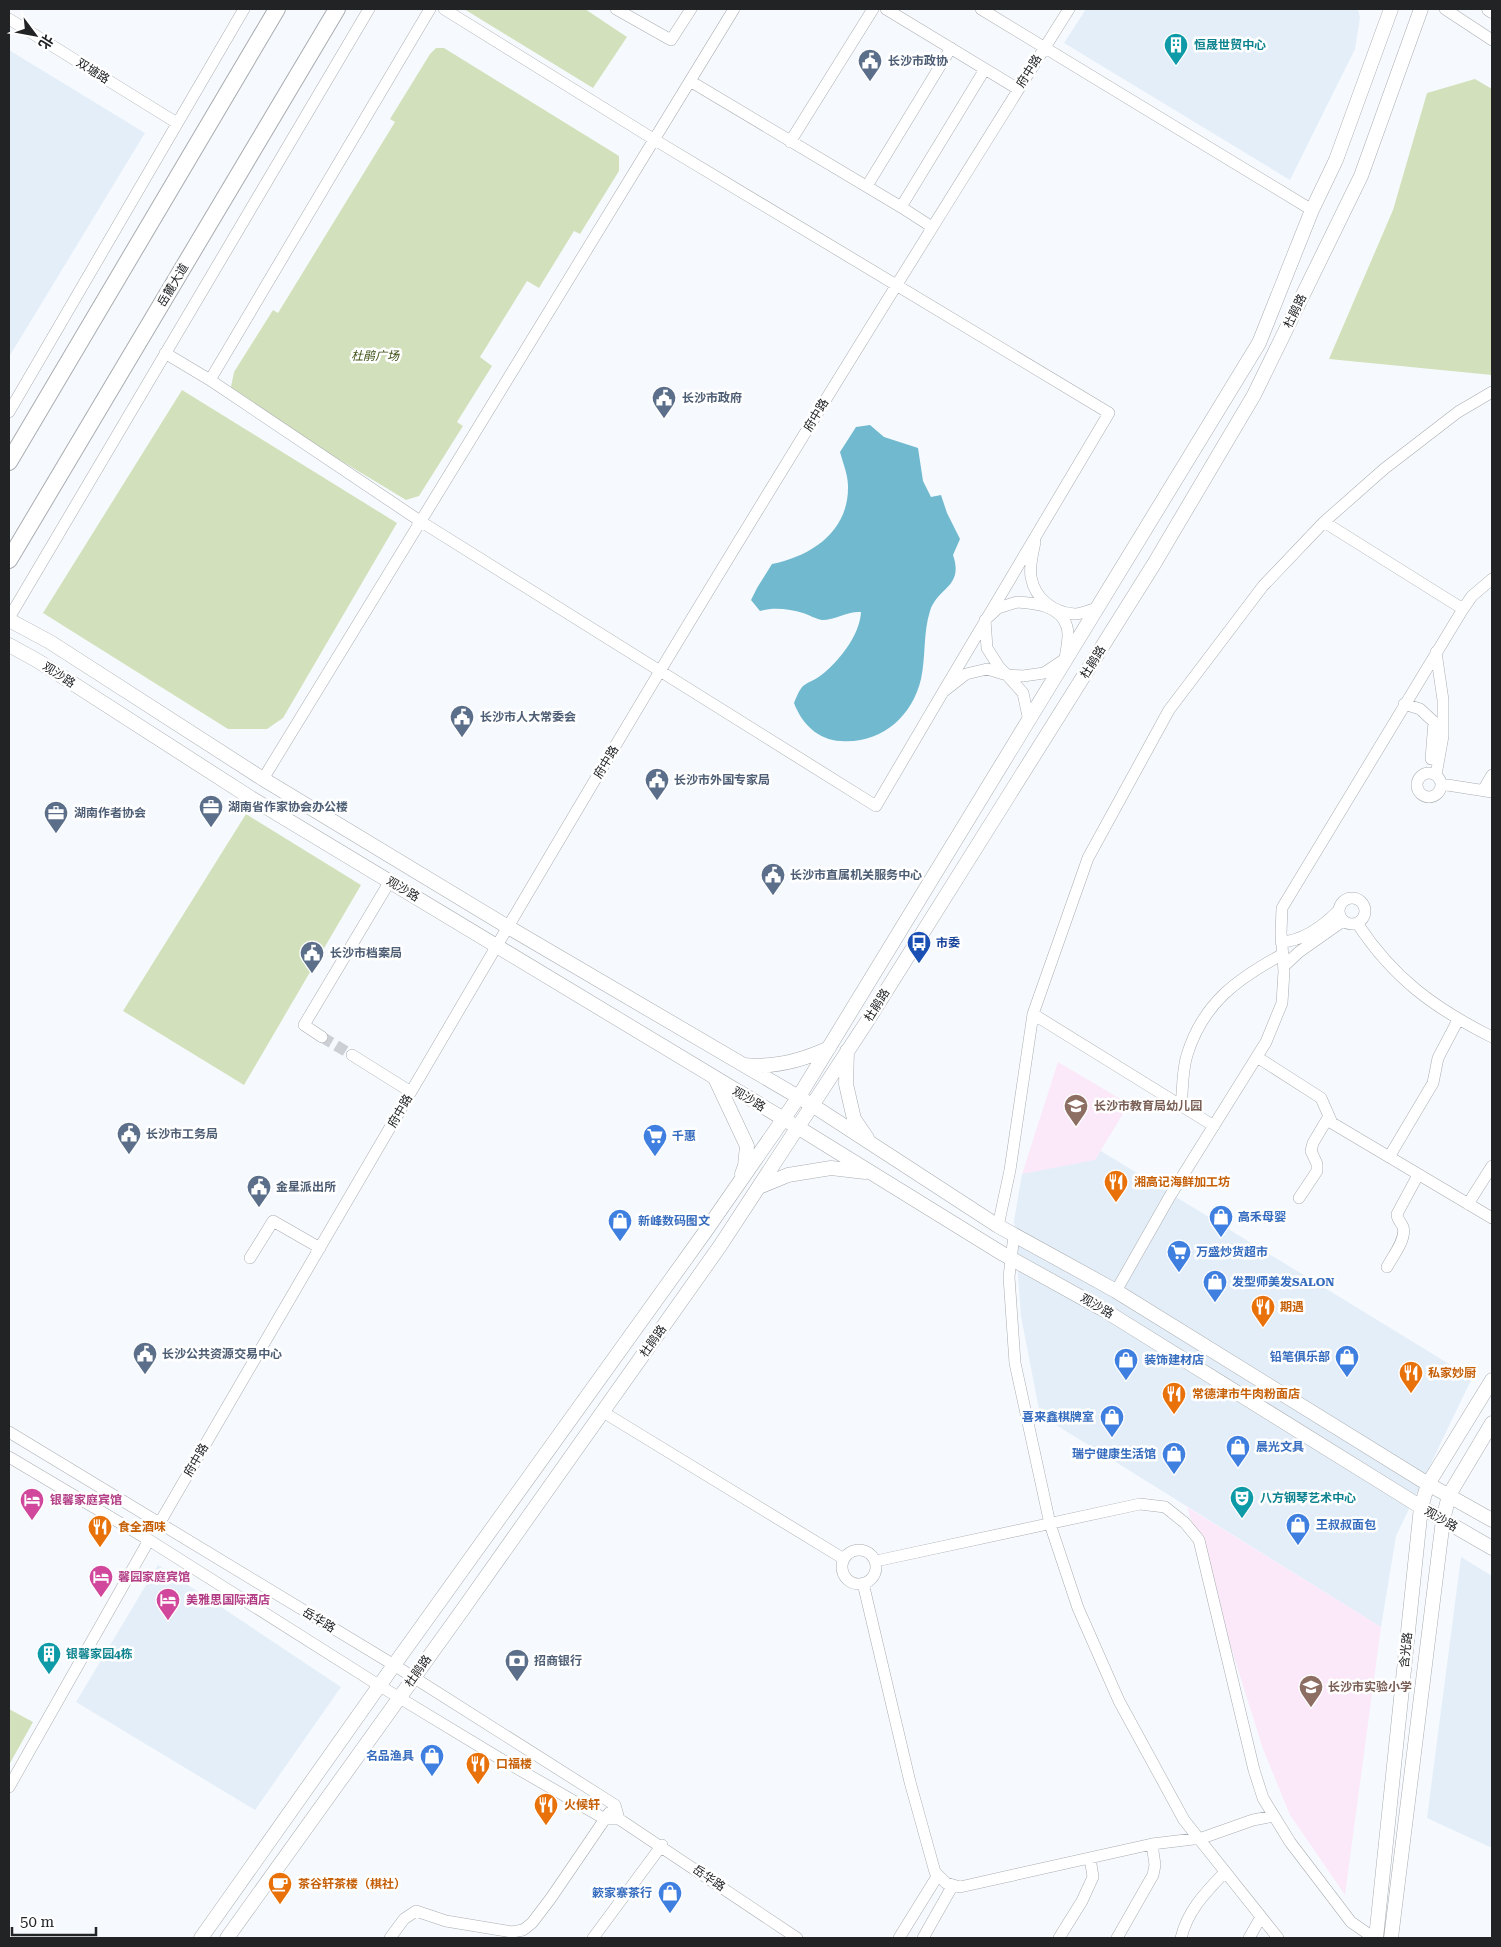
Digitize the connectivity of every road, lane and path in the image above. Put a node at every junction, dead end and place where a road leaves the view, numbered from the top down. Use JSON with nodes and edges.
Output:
{"nodes":[{"id":1,"x":244,"y":9,"type":"edge"},
{"id":2,"x":277,"y":9,"type":"edge"},
{"id":3,"x":337,"y":9,"type":"edge"},
{"id":4,"x":369,"y":9,"type":"edge"},
{"id":5,"x":430,"y":9,"type":"edge"},
{"id":6,"x":444,"y":9,"type":"edge"},
{"id":7,"x":616,"y":9,"type":"edge"},
{"id":8,"x":691,"y":9,"type":"edge"},
{"id":9,"x":734,"y":9,"type":"edge"},
{"id":10,"x":873,"y":9,"type":"edge"},
{"id":11,"x":886,"y":9,"type":"edge"},
{"id":12,"x":981,"y":9,"type":"edge"},
{"id":13,"x":1069,"y":9,"type":"edge"},
{"id":14,"x":1391,"y":9,"type":"edge"},
{"id":15,"x":1422,"y":9,"type":"edge"},
{"id":16,"x":1445,"y":9,"type":"edge"},
{"id":17,"x":9,"y":19,"type":"edge"},
{"id":18,"x":1492,"y":40,"type":"edge"},
{"id":19,"x":951,"y":48,"type":"junction"},
{"id":20,"x":1044,"y":48,"type":"junction"},
{"id":21,"x":985,"y":69,"type":"junction"},
{"id":22,"x":690,"y":81,"type":"junction"},
{"id":23,"x":1018,"y":89,"type":"junction"},
{"id":24,"x":177,"y":123,"type":"junction"},
{"id":25,"x":655,"y":140,"type":"junction"},
{"id":26,"x":790,"y":142,"type":"junction"},
{"id":27,"x":867,"y":186,"type":"junction"},
{"id":28,"x":901,"y":207,"type":"junction"},
{"id":29,"x":1312,"y":210,"type":"junction"},
{"id":30,"x":932,"y":227,"type":"junction"},
{"id":31,"x":895,"y":285,"type":"junction"},
{"id":32,"x":165,"y":353,"type":"junction"},
{"id":33,"x":210,"y":380,"type":"junction"},
{"id":34,"x":1492,"y":392,"type":"edge"},
{"id":35,"x":9,"y":412,"type":"edge"},
{"id":36,"x":9,"y":462,"type":"edge"},
{"id":37,"x":420,"y":521,"type":"junction"},
{"id":38,"x":1324,"y":522,"type":"junction"},
{"id":39,"x":1036,"y":535,"type":"junction"},
{"id":40,"x":9,"y":560,"type":"edge"},
{"id":41,"x":1492,"y":579,"type":"edge"},
{"id":42,"x":1097,"y":608,"type":"junction"},
{"id":43,"x":1463,"y":609,"type":"junction"},
{"id":44,"x":1057,"y":611,"type":"junction"},
{"id":45,"x":9,"y":619,"type":"edge"},
{"id":46,"x":986,"y":620,"type":"junction"},
{"id":47,"x":9,"y":645,"type":"edge"},
{"id":48,"x":1436,"y":652,"type":"junction"},
{"id":49,"x":1065,"y":659,"type":"junction"},
{"id":50,"x":660,"y":671,"type":"junction"},
{"id":51,"x":1007,"y":674,"type":"junction"},
{"id":52,"x":943,"y":692,"type":"junction"},
{"id":53,"x":1404,"y":704,"type":"junction"},
{"id":54,"x":1029,"y":721,"type":"junction"},
{"id":55,"x":1492,"y":775,"type":"edge"},
{"id":56,"x":1435,"y":778,"type":"junction"},
{"id":57,"x":263,"y":779,"type":"junction"},
{"id":58,"x":1488,"y":791,"type":"edge"},
{"id":59,"x":390,"y":881,"type":"junction"},
{"id":60,"x":1341,"y":916,"type":"junction"},
{"id":61,"x":1357,"y":922,"type":"junction"},
{"id":62,"x":508,"y":926,"type":"junction"},
{"id":63,"x":1282,"y":942,"type":"junction"},
{"id":64,"x":496,"y":946,"type":"junction"},
{"id":65,"x":1283,"y":954,"type":"junction"},
{"id":66,"x":1284,"y":966,"type":"junction"},
{"id":67,"x":1033,"y":1014,"type":"junction"},
{"id":68,"x":1458,"y":1020,"type":"junction"},
{"id":69,"x":322,"y":1037,"type":"tunnel mouth"},
{"id":70,"x":1492,"y":1037,"type":"edge"},
{"id":71,"x":830,"y":1047,"type":"junction"},
{"id":72,"x":848,"y":1051,"type":"junction"},
{"id":73,"x":352,"y":1055,"type":"tunnel mouth"},
{"id":74,"x":1257,"y":1057,"type":"junction"},
{"id":75,"x":741,"y":1064,"type":"junction"},
{"id":76,"x":714,"y":1078,"type":"junction"},
{"id":77,"x":411,"y":1092,"type":"junction"},
{"id":78,"x":798,"y":1098,"type":"junction"},
{"id":79,"x":812,"y":1105,"type":"junction"},
{"id":80,"x":1181,"y":1105,"type":"junction"},
{"id":81,"x":1329,"y":1116,"type":"junction"},
{"id":82,"x":784,"y":1120,"type":"junction"},
{"id":83,"x":1214,"y":1126,"type":"junction"},
{"id":84,"x":798,"y":1128,"type":"junction"},
{"id":85,"x":870,"y":1143,"type":"junction"},
{"id":86,"x":1389,"y":1157,"type":"junction"},
{"id":87,"x":1492,"y":1166,"type":"edge"},
{"id":88,"x":870,"y":1172,"type":"junction"},
{"id":89,"x":1418,"y":1175,"type":"junction"},
{"id":90,"x":738,"y":1186,"type":"junction"},
{"id":91,"x":759,"y":1186,"type":"junction"},
{"id":92,"x":1299,"y":1198,"type":"dead end"},
{"id":93,"x":1468,"y":1204,"type":"junction"},
{"id":94,"x":1492,"y":1218,"type":"edge"},
{"id":95,"x":998,"y":1226,"type":"junction"},
{"id":96,"x":1014,"y":1235,"type":"junction"},
{"id":97,"x":320,"y":1248,"type":"junction"},
{"id":98,"x":250,"y":1258,"type":"dead end"},
{"id":99,"x":1011,"y":1259,"type":"junction"},
{"id":100,"x":1387,"y":1267,"type":"dead end"},
{"id":101,"x":1116,"y":1291,"type":"junction"},
{"id":102,"x":1492,"y":1380,"type":"edge"},
{"id":103,"x":603,"y":1412,"type":"junction"},
{"id":104,"x":1492,"y":1423,"type":"edge"},
{"id":105,"x":9,"y":1432,"type":"edge"},
{"id":106,"x":9,"y":1457,"type":"edge"},
{"id":107,"x":1428,"y":1484,"type":"junction"},
{"id":108,"x":1449,"y":1495,"type":"junction"},
{"id":109,"x":1421,"y":1507,"type":"junction"},
{"id":110,"x":1443,"y":1520,"type":"junction"},
{"id":111,"x":1492,"y":1520,"type":"edge"},
{"id":112,"x":159,"y":1524,"type":"junction"},
{"id":113,"x":1050,"y":1524,"type":"junction"},
{"id":114,"x":149,"y":1540,"type":"junction"},
{"id":115,"x":1492,"y":1548,"type":"edge"},
{"id":116,"x":844,"y":1559,"type":"junction"},
{"id":117,"x":876,"y":1561,"type":"junction"},
{"id":118,"x":864,"y":1583,"type":"junction"},
{"id":119,"x":394,"y":1665,"type":"junction"},
{"id":120,"x":413,"y":1677,"type":"junction"},
{"id":121,"x":380,"y":1686,"type":"junction"},
{"id":122,"x":400,"y":1697,"type":"junction"},
{"id":123,"x":9,"y":1787,"type":"edge"},
{"id":124,"x":615,"y":1805,"type":"junction"},
{"id":125,"x":1274,"y":1816,"type":"junction"},
{"id":126,"x":619,"y":1818,"type":"junction"},
{"id":127,"x":605,"y":1819,"type":"junction"},
{"id":128,"x":1198,"y":1839,"type":"junction"},
{"id":129,"x":1152,"y":1844,"type":"junction"},
{"id":130,"x":662,"y":1845,"type":"junction"},
{"id":131,"x":1090,"y":1858,"type":"junction"},
{"id":132,"x":1225,"y":1872,"type":"junction"},
{"id":133,"x":938,"y":1875,"type":"junction"},
{"id":134,"x":953,"y":1885,"type":"junction"},
{"id":135,"x":1261,"y":1917,"type":"junction"},
{"id":136,"x":201,"y":1938,"type":"edge"},
{"id":137,"x":226,"y":1938,"type":"edge"},
{"id":138,"x":390,"y":1938,"type":"edge"},
{"id":139,"x":593,"y":1938,"type":"edge"},
{"id":140,"x":797,"y":1938,"type":"edge"},
{"id":141,"x":900,"y":1938,"type":"edge"},
{"id":142,"x":923,"y":1938,"type":"edge"},
{"id":143,"x":1059,"y":1938,"type":"edge"},
{"id":144,"x":1117,"y":1938,"type":"edge"},
{"id":145,"x":1181,"y":1938,"type":"edge"},
{"id":146,"x":1249,"y":1938,"type":"edge"},
{"id":147,"x":1278,"y":1938,"type":"edge"},
{"id":148,"x":1375,"y":1938,"type":"edge"},
{"id":149,"x":1391,"y":1938,"type":"edge"}],
"edges":[{"from":1,"to":24,"type":"street"},
{"from":2,"to":36,"type":"highway"},
{"from":3,"to":40,"type":"highway","name":"岳麓大道"},
{"from":4,"to":32,"type":"street"},
{"from":5,"to":33,"type":"street"},
{"from":6,"to":25,"type":"street"},
{"from":7,"to":8,"type":"street"},
{"from":9,"to":22,"type":"street"},
{"from":10,"to":26,"type":"street"},
{"from":11,"to":19,"type":"street"},
{"from":12,"to":20,"type":"street"},
{"from":13,"to":20,"type":"street","name":"府中路"},
{"from":14,"to":29,"type":"main road","name":"杜鹃路"},
{"from":15,"to":72,"type":"main road","name":"杜鹃路"},
{"from":16,"to":18,"type":"street"},
{"from":17,"to":24,"type":"street","name":"双塘路"},
{"from":19,"to":21,"type":"street"},
{"from":19,"to":27,"type":"street"},
{"from":20,"to":23,"type":"street","name":"府中路"},
{"from":20,"to":29,"type":"street"},
{"from":21,"to":23,"type":"street"},
{"from":21,"to":28,"type":"street"},
{"from":22,"to":25,"type":"street"},
{"from":22,"to":26,"type":"street"},
{"from":23,"to":30,"type":"street","name":"府中路"},
{"from":24,"to":35,"type":"street"},
{"from":25,"to":31,"type":"street"},
{"from":25,"to":37,"type":"street"},
{"from":26,"to":27,"type":"street"},
{"from":27,"to":28,"type":"street"},
{"from":28,"to":30,"type":"street"},
{"from":29,"to":42,"type":"main road","name":"杜鹃路"},
{"from":30,"to":31,"type":"street","name":"府中路"},
{"from":31,"to":39,"type":"street"},
{"from":31,"to":50,"type":"street","name":"府中路"},
{"from":32,"to":33,"type":"street"},
{"from":32,"to":45,"type":"street"},
{"from":33,"to":37,"type":"street"},
{"from":34,"to":38,"type":"street"},
{"from":37,"to":50,"type":"street"},
{"from":37,"to":57,"type":"street"},
{"from":38,"to":43,"type":"street"},
{"from":38,"to":67,"type":"street"},
{"from":39,"to":44,"type":"street"},
{"from":39,"to":46,"type":"street"},
{"from":41,"to":43,"type":"street"},
{"from":42,"to":44,"type":"street"},
{"from":42,"to":49,"type":"main road","name":"杜鹃路"},
{"from":43,"to":48,"type":"street"},
{"from":44,"to":46,"type":"street"},
{"from":44,"to":49,"type":"street"},
{"from":45,"to":57,"type":"main road","name":"观沙路"},
{"from":46,"to":51,"type":"street"},
{"from":46,"to":52,"type":"street"},
{"from":47,"to":59,"type":"main road","name":"观沙路"},
{"from":48,"to":53,"type":"street"},
{"from":48,"to":56,"type":"street"},
{"from":49,"to":51,"type":"street"},
{"from":49,"to":54,"type":"main road","name":"杜鹃路"},
{"from":50,"to":52,"type":"street"},
{"from":50,"to":62,"type":"street","name":"府中路"},
{"from":51,"to":52,"type":"street"},
{"from":51,"to":54,"type":"street"},
{"from":53,"to":56,"type":"street"},
{"from":53,"to":63,"type":"street"},
{"from":54,"to":71,"type":"main road","name":"杜鹃路"},
{"from":55,"to":58,"type":"street"},
{"from":56,"to":58,"type":"street"},
{"from":57,"to":62,"type":"main road","name":"观沙路"},
{"from":59,"to":64,"type":"main road","name":"观沙路"},
{"from":59,"to":69,"type":"street"},
{"from":60,"to":61,"type":"street"},
{"from":60,"to":61,"type":"street"},
{"from":60,"to":63,"type":"street"},
{"from":60,"to":66,"type":"street"},
{"from":61,"to":68,"type":"street"},
{"from":62,"to":64,"type":"street","name":"府中路"},
{"from":62,"to":75,"type":"main road","name":"观沙路"},
{"from":63,"to":65,"type":"street"},
{"from":64,"to":76,"type":"main road","name":"观沙路"},
{"from":64,"to":77,"type":"street","name":"府中路"},
{"from":65,"to":66,"type":"street"},
{"from":65,"to":80,"type":"street"},
{"from":66,"to":74,"type":"street"},
{"from":67,"to":80,"type":"street"},
{"from":67,"to":95,"type":"street"},
{"from":68,"to":70,"type":"street"},
{"from":68,"to":86,"type":"street"},
{"from":71,"to":75,"type":"main road"},
{"from":71,"to":78,"type":"main road","name":"杜鹃路"},
{"from":72,"to":79,"type":"main road","name":"杜鹃路"},
{"from":72,"to":85,"type":"main road"},
{"from":73,"to":77,"type":"street"},
{"from":74,"to":81,"type":"street"},
{"from":74,"to":83,"type":"street"},
{"from":75,"to":78,"type":"main road","name":"观沙路"},
{"from":76,"to":82,"type":"main road","name":"观沙路"},
{"from":76,"to":90,"type":"main road"},
{"from":77,"to":97,"type":"street","name":"府中路"},
{"from":78,"to":79,"type":"main road","name":"观沙路"},
{"from":78,"to":82,"type":"main road","name":"杜鹃路"},
{"from":79,"to":84,"type":"main road","name":"杜鹃路"},
{"from":79,"to":85,"type":"main road","name":"观沙路"},
{"from":80,"to":83,"type":"street"},
{"from":81,"to":86,"type":"street"},
{"from":81,"to":92,"type":"street"},
{"from":82,"to":84,"type":"main road","name":"观沙路"},
{"from":82,"to":90,"type":"main road","name":"杜鹃路"},
{"from":83,"to":101,"type":"street"},
{"from":84,"to":88,"type":"main road","name":"观沙路"},
{"from":84,"to":91,"type":"main road","name":"杜鹃路"},
{"from":85,"to":95,"type":"main road","name":"观沙路"},
{"from":86,"to":89,"type":"street"},
{"from":87,"to":93,"type":"street"},
{"from":88,"to":91,"type":"main road"},
{"from":88,"to":99,"type":"main road","name":"观沙路"},
{"from":89,"to":93,"type":"street"},
{"from":89,"to":100,"type":"street"},
{"from":90,"to":119,"type":"main road","name":"杜鹃路"},
{"from":91,"to":103,"type":"main road","name":"杜鹃路"},
{"from":93,"to":94,"type":"street"},
{"from":95,"to":96,"type":"main road","name":"观沙路"},
{"from":96,"to":99,"type":"street"},
{"from":96,"to":101,"type":"main road","name":"观沙路"},
{"from":97,"to":98,"type":"street"},
{"from":97,"to":112,"type":"street","name":"府中路"},
{"from":99,"to":109,"type":"main road","name":"观沙路"},
{"from":99,"to":113,"type":"street"},
{"from":101,"to":107,"type":"main road","name":"观沙路"},
{"from":102,"to":107,"type":"main road","name":"含光路"},
{"from":103,"to":116,"type":"street"},
{"from":103,"to":120,"type":"main road","name":"杜鹃路"},
{"from":104,"to":108,"type":"main road","name":"含光路"},
{"from":105,"to":112,"type":"street","name":"岳华路"},
{"from":106,"to":114,"type":"street","name":"岳华路"},
{"from":107,"to":108,"type":"main road","name":"观沙路"},
{"from":107,"to":109,"type":"main road","name":"含光路"},
{"from":108,"to":110,"type":"main road","name":"含光路"},
{"from":108,"to":111,"type":"main road","name":"观沙路"},
{"from":109,"to":110,"type":"main road","name":"观沙路"},
{"from":109,"to":148,"type":"main road","name":"含光路"},
{"from":110,"to":115,"type":"main road","name":"观沙路"},
{"from":110,"to":149,"type":"main road","name":"含光路"},
{"from":112,"to":119,"type":"street","name":"岳华路"},
{"from":113,"to":117,"type":"street"},
{"from":113,"to":125,"type":"street"},
{"from":113,"to":128,"type":"street"},
{"from":114,"to":121,"type":"street","name":"岳华路"},
{"from":114,"to":123,"type":"street"},
{"from":116,"to":117,"type":"street"},
{"from":116,"to":118,"type":"street"},
{"from":117,"to":118,"type":"street"},
{"from":118,"to":133,"type":"street"},
{"from":119,"to":120,"type":"street","name":"岳华路"},
{"from":119,"to":121,"type":"main road","name":"杜鹃路"},
{"from":120,"to":122,"type":"main road","name":"杜鹃路"},
{"from":120,"to":124,"type":"street","name":"岳华路"},
{"from":121,"to":122,"type":"street","name":"岳华路"},
{"from":121,"to":136,"type":"main road","name":"杜鹃路"},
{"from":122,"to":127,"type":"street","name":"岳华路"},
{"from":122,"to":137,"type":"main road","name":"杜鹃路"},
{"from":124,"to":126,"type":"street"},
{"from":124,"to":127,"type":"street"},
{"from":125,"to":128,"type":"street"},
{"from":125,"to":148,"type":"street"},
{"from":126,"to":127,"type":"street"},
{"from":126,"to":130,"type":"street","name":"岳华路"},
{"from":127,"to":138,"type":"street"},
{"from":128,"to":129,"type":"street"},
{"from":128,"to":132,"type":"street"},
{"from":129,"to":131,"type":"street"},
{"from":129,"to":144,"type":"street"},
{"from":130,"to":139,"type":"street"},
{"from":130,"to":140,"type":"street","name":"岳华路"},
{"from":131,"to":134,"type":"street"},
{"from":131,"to":143,"type":"street"},
{"from":132,"to":135,"type":"street"},
{"from":132,"to":145,"type":"street"},
{"from":133,"to":134,"type":"street"},
{"from":133,"to":141,"type":"street"},
{"from":134,"to":142,"type":"street"},
{"from":135,"to":146,"type":"street"},
{"from":135,"to":147,"type":"street"}]}
